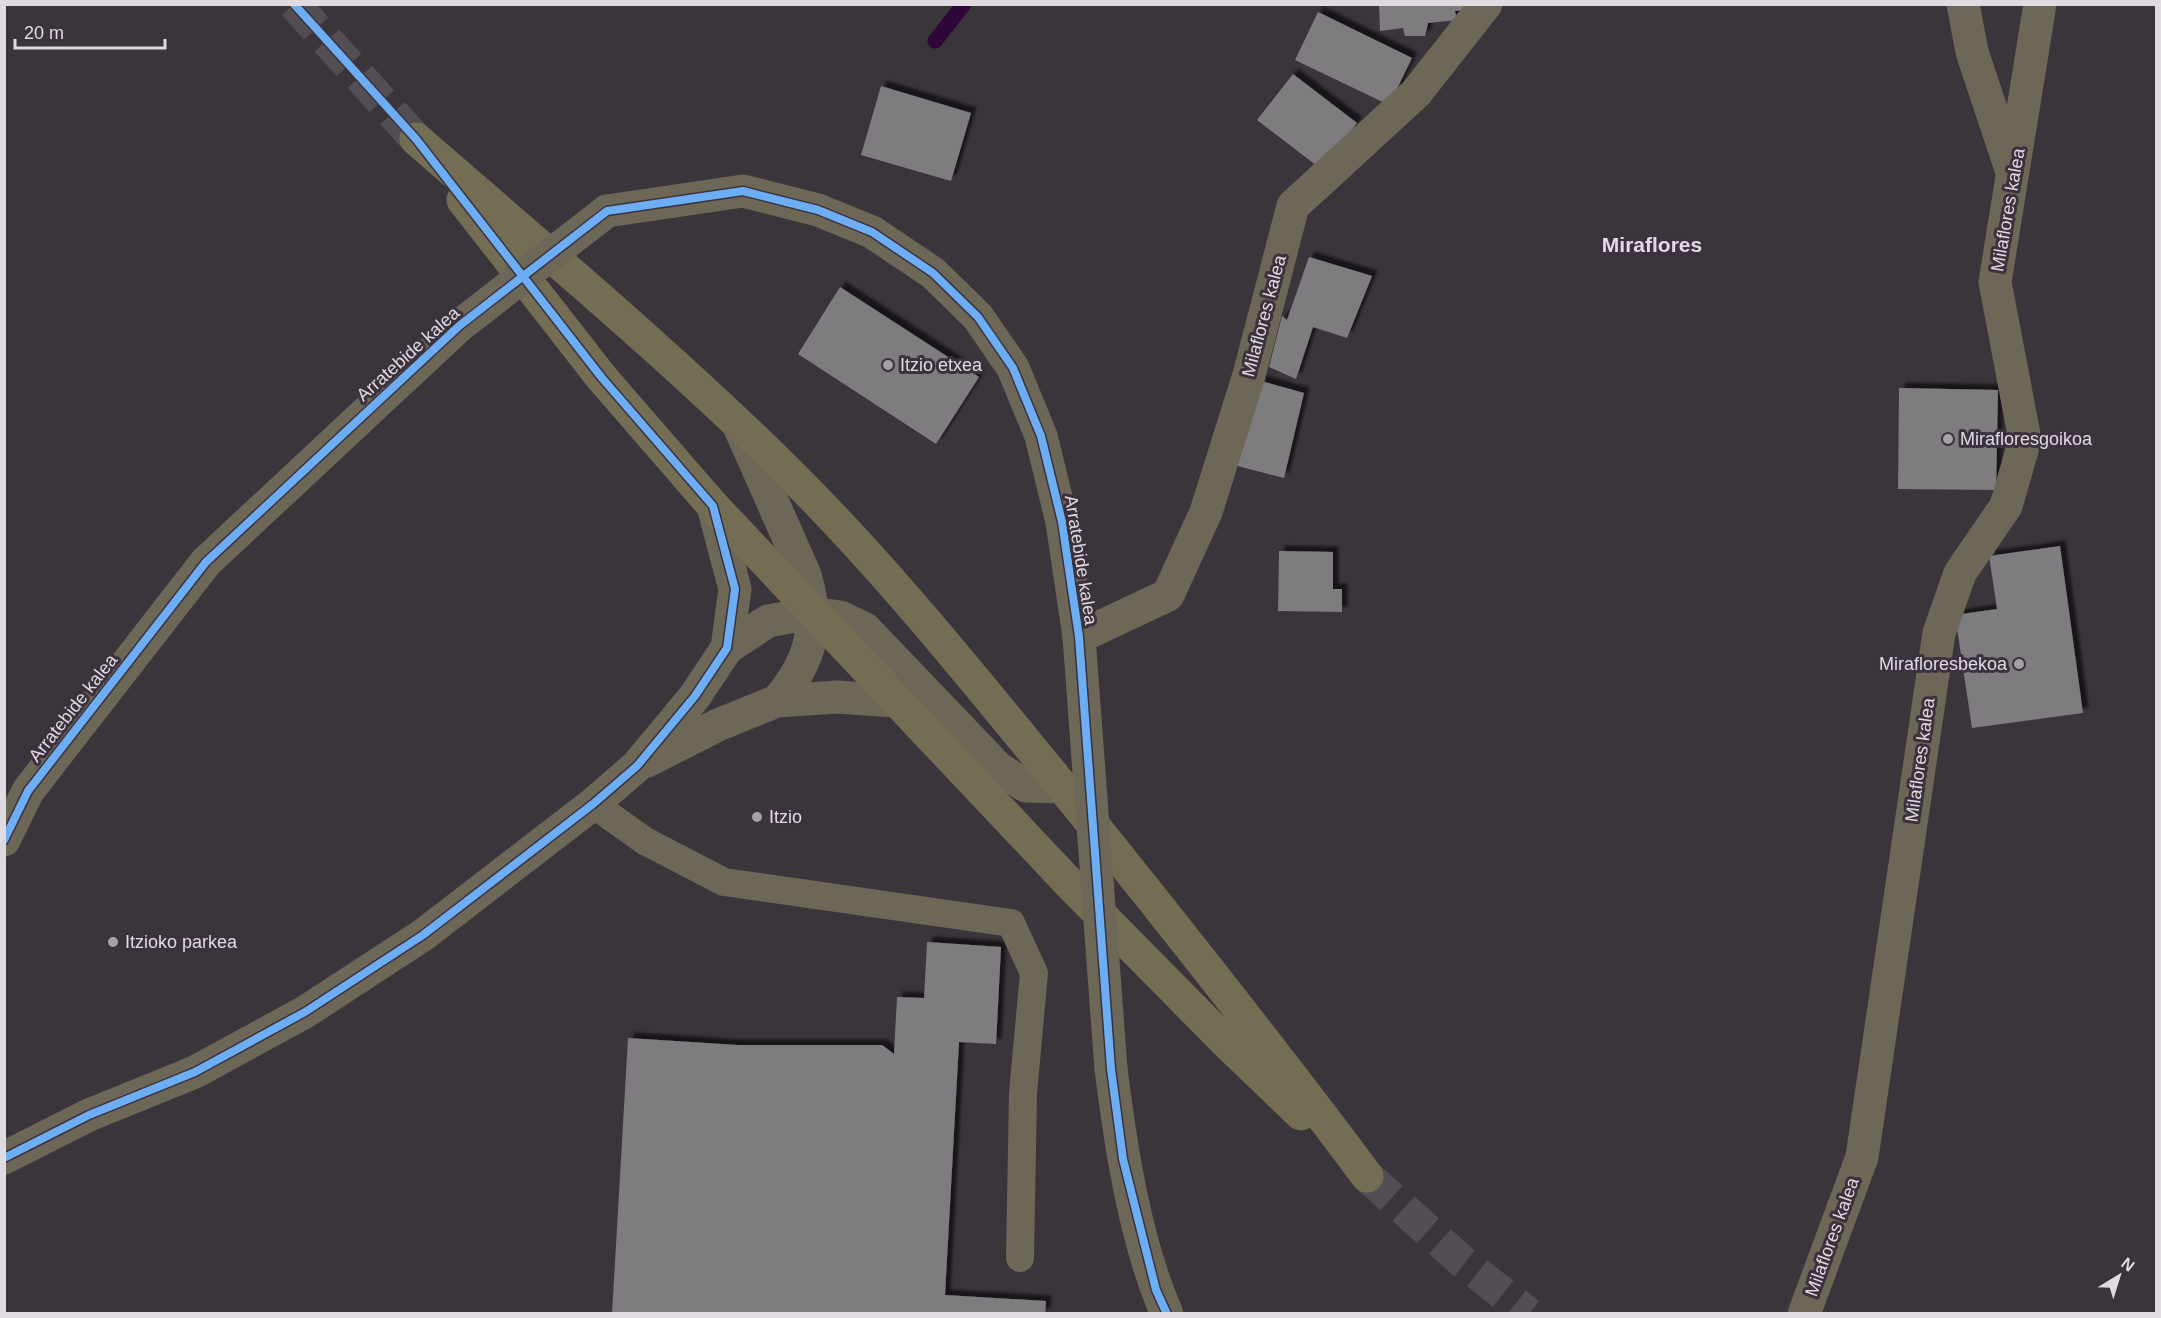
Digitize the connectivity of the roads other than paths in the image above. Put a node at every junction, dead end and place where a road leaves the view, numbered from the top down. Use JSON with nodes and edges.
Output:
{"nodes":[{"id":1,"x":1486,"y":4,"type":"edge"},
{"id":2,"x":1963,"y":4,"type":"edge"},
{"id":3,"x":2040,"y":4,"type":"edge"},
{"id":4,"x":2014,"y":176,"type":"junction"},
{"id":5,"x":739,"y":426,"type":"junction"},
{"id":6,"x":712,"y":506,"type":"junction"},
{"id":7,"x":812,"y":613,"type":"junction"},
{"id":8,"x":1078,"y":637,"type":"junction"},
{"id":9,"x":727,"y":648,"type":"junction"},
{"id":10,"x":777,"y":701,"type":"junction"},
{"id":11,"x":895,"y":701,"type":"junction"},
{"id":12,"x":637,"y":766,"type":"junction"},
{"id":13,"x":1062,"y":788,"type":"junction"},
{"id":14,"x":593,"y":804,"type":"junction"},
{"id":15,"x":4,"y":840,"type":"edge"},
{"id":16,"x":4,"y":1158,"type":"edge"},
{"id":17,"x":1020,"y":1258,"type":"dead end"},
{"id":18,"x":1167,"y":1314,"type":"edge"},
{"id":19,"x":1804,"y":1314,"type":"edge"}],
"edges":[{"from":1,"to":8,"type":"street","name":"Milaflores kalea"},
{"from":2,"to":4,"type":"street"},
{"from":3,"to":4,"type":"street","name":"Milaflores kalea"},
{"from":4,"to":19,"type":"street","name":"Milaflores kalea"},
{"from":5,"to":6,"type":"highway"},
{"from":5,"to":7,"type":"street"},
{"from":5,"to":13,"type":"highway"},
{"from":6,"to":7,"type":"highway"},
{"from":6,"to":9,"type":"street"},
{"from":7,"to":9,"type":"street"},
{"from":7,"to":10,"type":"street"},
{"from":7,"to":11,"type":"highway"},
{"from":7,"to":13,"type":"street"},
{"from":8,"to":15,"type":"street","name":"Arratebide kalea","bridge":true},
{"from":8,"to":18,"type":"street","name":"Arratebide kalea","bridge":true},
{"from":9,"to":12,"type":"street"},
{"from":10,"to":11,"type":"street"},
{"from":10,"to":12,"type":"street"},
{"from":11,"to":13,"type":"highway"},
{"from":12,"to":14,"type":"street"},
{"from":14,"to":16,"type":"street"},
{"from":14,"to":17,"type":"lane"}]}
